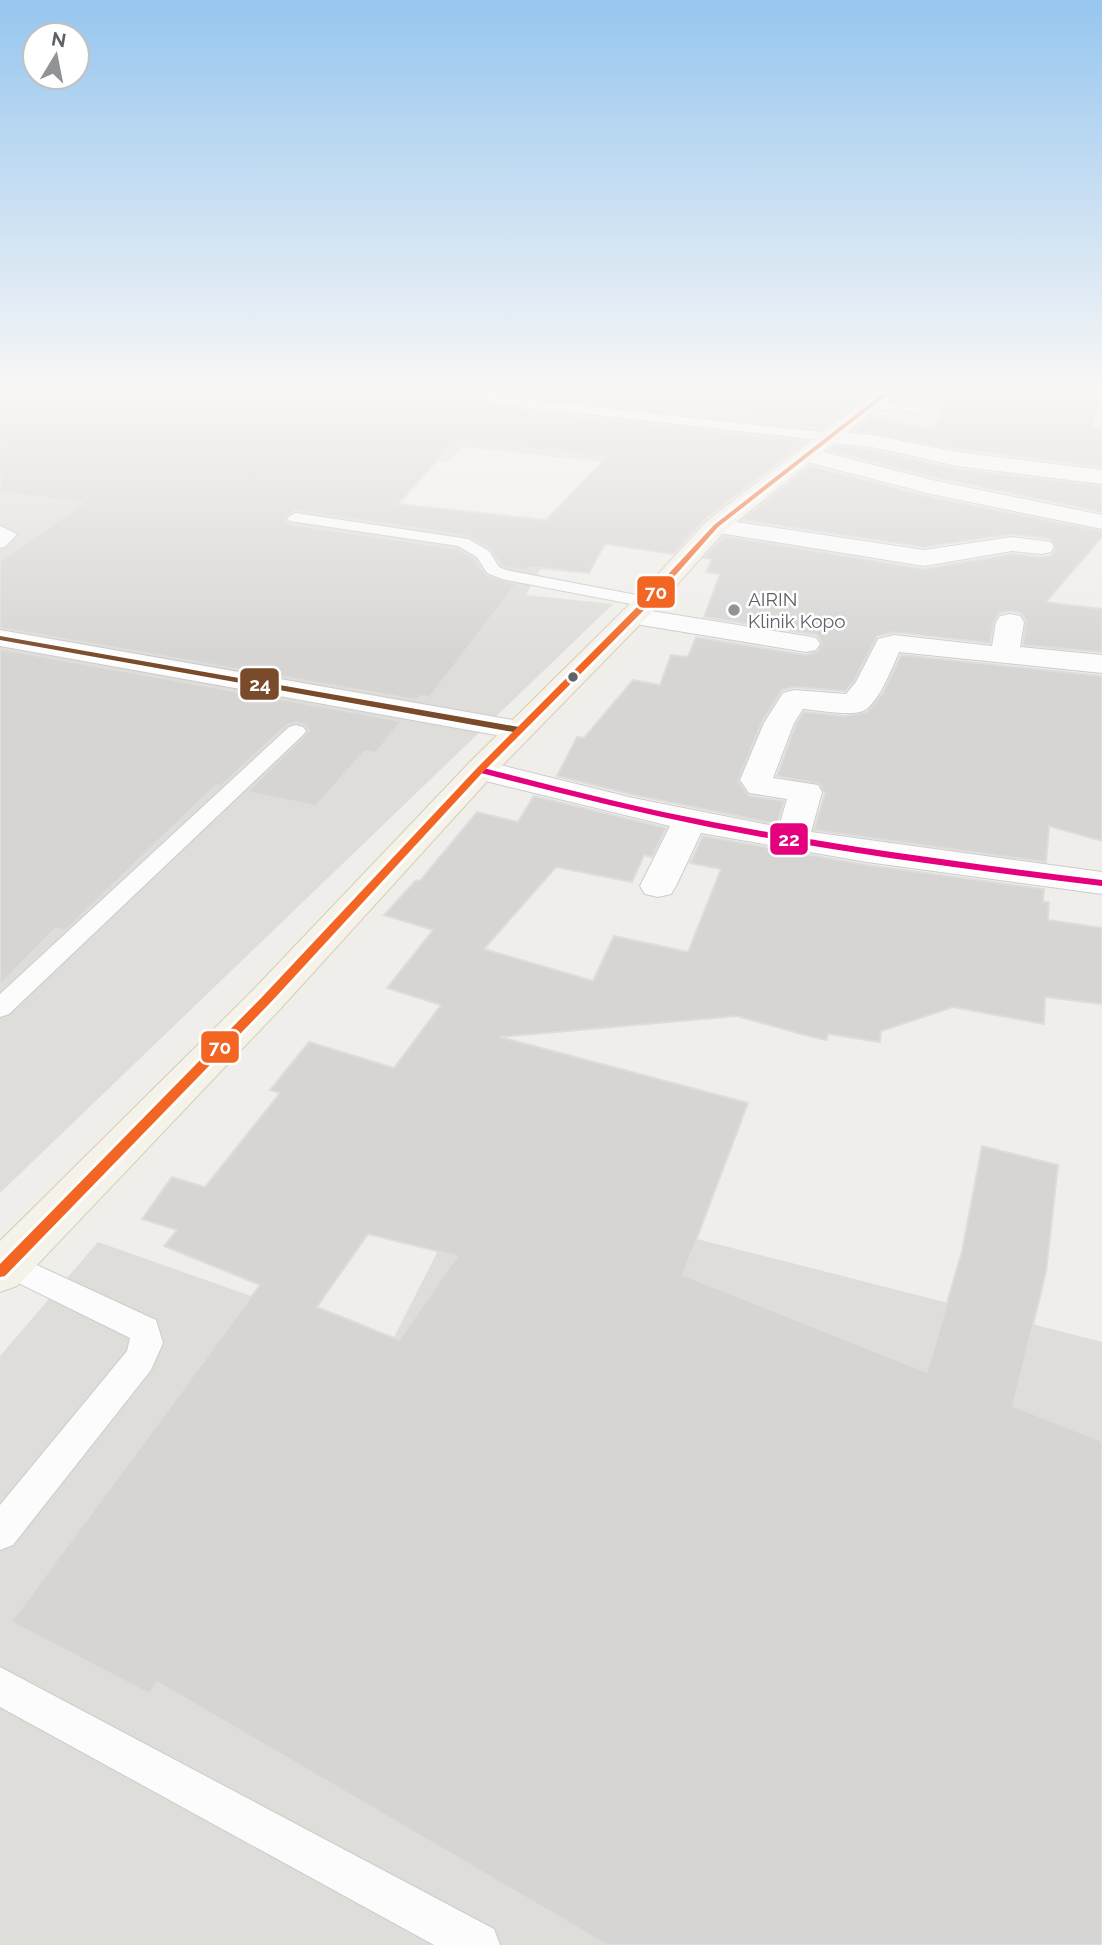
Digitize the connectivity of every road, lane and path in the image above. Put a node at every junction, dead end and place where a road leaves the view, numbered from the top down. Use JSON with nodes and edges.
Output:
{"nodes":[{"id":1,"x":777,"y":478,"type":"edge"},
{"id":2,"x":906,"y":478,"type":"edge"},
{"id":3,"x":961,"y":478,"type":"edge"},
{"id":4,"x":931,"y":487,"type":"junction"},
{"id":5,"x":295,"y":518,"type":"dead end"},
{"id":6,"x":1102,"y":522,"type":"edge"},
{"id":7,"x":716,"y":526,"type":"junction"},
{"id":8,"x":0,"y":531,"type":"edge"},
{"id":9,"x":0,"y":543,"type":"edge"},
{"id":10,"x":1042,"y":547,"type":"dead end"},
{"id":11,"x":640,"y":609,"type":"junction"},
{"id":12,"x":1010,"y":622,"type":"dead end"},
{"id":13,"x":0,"y":638,"type":"edge"},
{"id":14,"x":806,"y":644,"type":"dead end"},
{"id":15,"x":1006,"y":654,"type":"junction"},
{"id":16,"x":1102,"y":664,"type":"edge"},
{"id":17,"x":519,"y":730,"type":"junction"},
{"id":18,"x":296,"y":731,"type":"dead end"},
{"id":19,"x":480,"y":770,"type":"junction"},
{"id":20,"x":690,"y":820,"type":"junction"},
{"id":21,"x":792,"y":838,"type":"junction"},
{"id":22,"x":1102,"y":883,"type":"edge"},
{"id":23,"x":658,"y":886,"type":"dead end"},
{"id":24,"x":0,"y":1008,"type":"edge"},
{"id":25,"x":3,"y":1266,"type":"edge"},
{"id":26,"x":0,"y":1533,"type":"edge"},
{"id":27,"x":0,"y":1686,"type":"edge"},
{"id":28,"x":478,"y":1945,"type":"edge"}],
"edges":[{"from":1,"to":7,"type":"main road"},
{"from":2,"to":4,"type":"street"},
{"from":3,"to":4,"type":"street"},
{"from":4,"to":6,"type":"street"},
{"from":5,"to":11,"type":"lane"},
{"from":7,"to":10,"type":"street"},
{"from":7,"to":11,"type":"main road"},
{"from":8,"to":9,"type":"lane"},
{"from":11,"to":14,"type":"street"},
{"from":11,"to":17,"type":"main road"},
{"from":12,"to":15,"type":"street"},
{"from":13,"to":17,"type":"street"},
{"from":15,"to":16,"type":"street"},
{"from":15,"to":21,"type":"street"},
{"from":17,"to":19,"type":"main road"},
{"from":18,"to":24,"type":"lane"},
{"from":19,"to":20,"type":"street"},
{"from":19,"to":25,"type":"main road"},
{"from":20,"to":21,"type":"street"},
{"from":20,"to":23,"type":"street"},
{"from":21,"to":22,"type":"street"},
{"from":25,"to":26,"type":"lane"},
{"from":27,"to":28,"type":"lane"}]}
